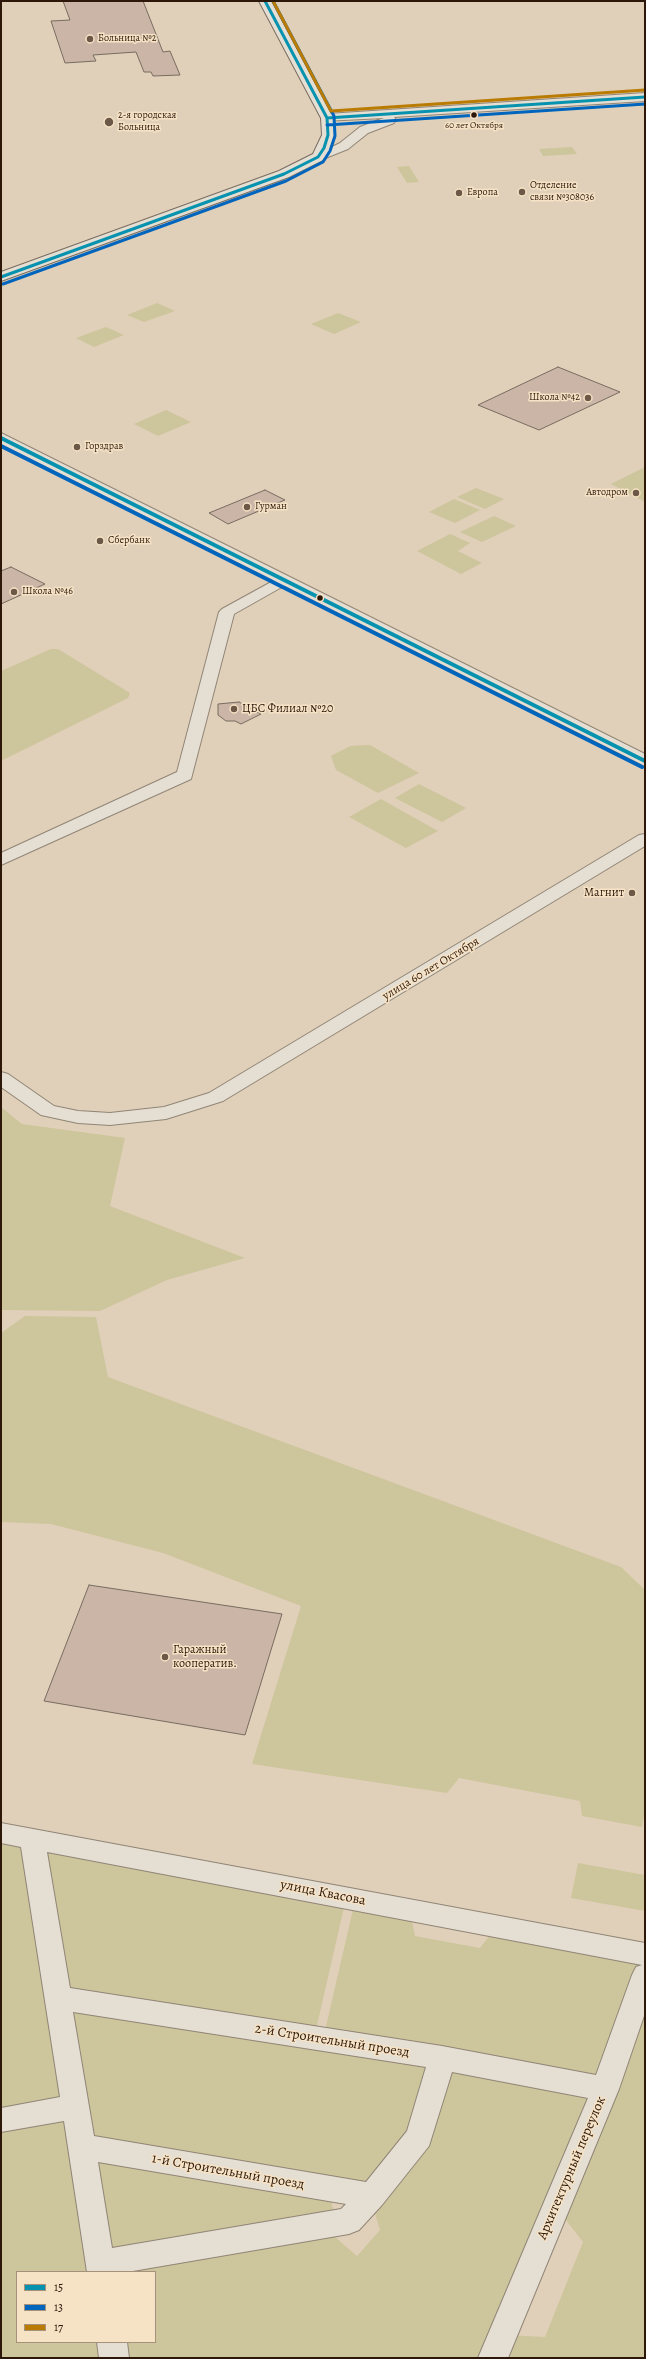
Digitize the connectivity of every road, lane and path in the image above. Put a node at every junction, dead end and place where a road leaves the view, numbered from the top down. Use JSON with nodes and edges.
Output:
{"nodes":[{"id":1,"x":265,"y":1,"type":"edge"},
{"id":2,"x":645,"y":97,"type":"edge"},
{"id":3,"x":426,"y":112,"type":"junction"},
{"id":4,"x":327,"y":118,"type":"junction"},
{"id":5,"x":318,"y":157,"type":"junction"},
{"id":6,"x":1,"y":277,"type":"edge"},
{"id":7,"x":1,"y":438,"type":"edge"},
{"id":8,"x":284,"y":580,"type":"junction"},
{"id":9,"x":645,"y":761,"type":"edge"},
{"id":10,"x":645,"y":839,"type":"edge"},
{"id":11,"x":1,"y":860,"type":"edge"},
{"id":12,"x":1,"y":1078,"type":"edge"},
{"id":13,"x":1,"y":1833,"type":"edge"},
{"id":14,"x":32,"y":1838,"type":"junction"},
{"id":15,"x":645,"y":1954,"type":"edge"},
{"id":16,"x":645,"y":1975,"type":"edge"},
{"id":17,"x":59,"y":1998,"type":"junction"},
{"id":18,"x":442,"y":2058,"type":"junction"},
{"id":19,"x":605,"y":2089,"type":"junction"},
{"id":20,"x":75,"y":2107,"type":"junction"},
{"id":21,"x":1,"y":2120,"type":"edge"},
{"id":22,"x":83,"y":2147,"type":"junction"},
{"id":23,"x":372,"y":2196,"type":"junction"},
{"id":24,"x":102,"y":2268,"type":"edge"},
{"id":25,"x":112,"y":2343,"type":"edge"},
{"id":26,"x":114,"y":2358,"type":"edge"},
{"id":27,"x":493,"y":2358,"type":"edge"}],
"edges":[{"from":1,"to":4,"type":"street"},
{"from":2,"to":3,"type":"street"},
{"from":3,"to":4,"type":"street"},
{"from":3,"to":5,"type":"street"},
{"from":4,"to":5,"type":"street"},
{"from":5,"to":6,"type":"street"},
{"from":7,"to":8,"type":"street"},
{"from":8,"to":9,"type":"street"},
{"from":8,"to":11,"type":"street"},
{"from":10,"to":12,"type":"street","name":"улица 60 лет Октября"},
{"from":13,"to":14,"type":"street","name":"улица Квасова"},
{"from":14,"to":15,"type":"street","name":"улица Квасова"},
{"from":14,"to":17,"type":"street"},
{"from":16,"to":19,"type":"street","name":"Архитектурный переулок"},
{"from":17,"to":18,"type":"street","name":"2-й Строительный проезд"},
{"from":17,"to":20,"type":"street"},
{"from":18,"to":19,"type":"street","name":"2-й Строительный проезд"},
{"from":18,"to":23,"type":"street"},
{"from":19,"to":27,"type":"street","name":"Архитектурный переулок"},
{"from":20,"to":21,"type":"street"},
{"from":20,"to":22,"type":"street"},
{"from":22,"to":23,"type":"street","name":"1-й Строительный проезд"},
{"from":22,"to":24,"type":"street"},
{"from":23,"to":24,"type":"street"},
{"from":25,"to":26,"type":"street"}]}
